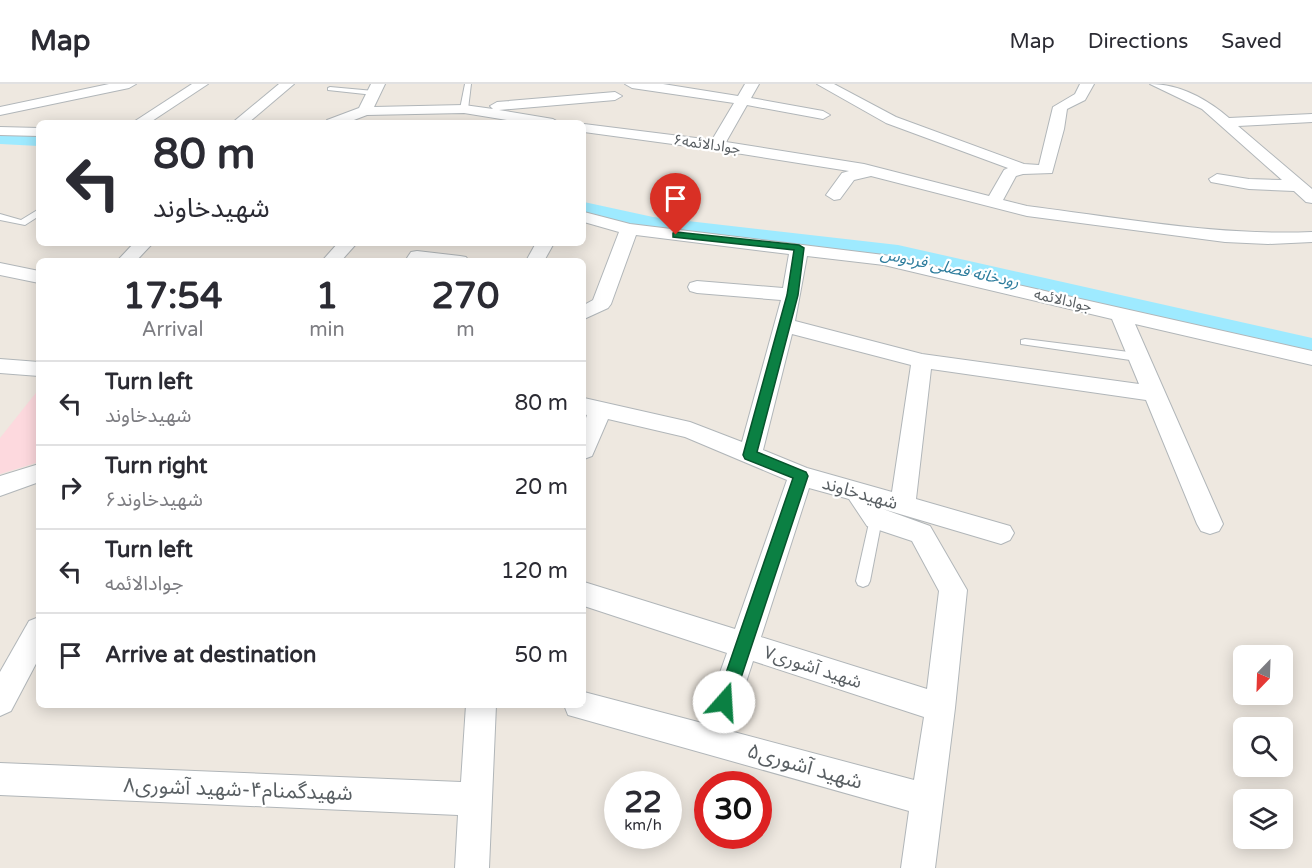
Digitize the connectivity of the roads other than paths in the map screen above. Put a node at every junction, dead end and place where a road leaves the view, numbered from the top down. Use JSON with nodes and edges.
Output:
{"nodes":[{"id":1,"x":129,"y":84,"type":"edge"},
{"id":2,"x":201,"y":84,"type":"edge"},
{"id":3,"x":287,"y":84,"type":"edge"},
{"id":4,"x":468,"y":84,"type":"edge"},
{"id":5,"x":632,"y":84,"type":"edge"},
{"id":6,"x":752,"y":84,"type":"edge"},
{"id":7,"x":824,"y":84,"type":"edge"},
{"id":8,"x":1087,"y":84,"type":"edge"},
{"id":9,"x":1156,"y":84,"type":"edge"},
{"id":10,"x":703,"y":88,"type":"edge"},
{"id":11,"x":330,"y":89,"type":"dead end"},
{"id":12,"x":376,"y":89,"type":"edge"},
{"id":13,"x":618,"y":90,"type":"edge"},
{"id":14,"x":742,"y":100,"type":"junction"},
{"id":15,"x":0,"y":111,"type":"edge"},
{"id":16,"x":365,"y":111,"type":"junction"},
{"id":17,"x":456,"y":114,"type":"edge"},
{"id":18,"x":823,"y":115,"type":"dead end"},
{"id":19,"x":1312,"y":118,"type":"edge"},
{"id":20,"x":144,"y":120,"type":"edge"},
{"id":21,"x":243,"y":120,"type":"edge"},
{"id":22,"x":340,"y":120,"type":"edge"},
{"id":23,"x":521,"y":120,"type":"edge"},
{"id":24,"x":1227,"y":123,"type":"junction"},
{"id":25,"x":586,"y":128,"type":"edge"},
{"id":26,"x":601,"y":130,"type":"junction"},
{"id":27,"x":0,"y":131,"type":"edge"},
{"id":28,"x":36,"y":132,"type":"edge"},
{"id":29,"x":0,"y":144,"type":"edge"},
{"id":30,"x":36,"y":144,"type":"edge"},
{"id":31,"x":717,"y":145,"type":"junction"},
{"id":32,"x":1021,"y":169,"type":"junction"},
{"id":33,"x":871,"y":171,"type":"junction"},
{"id":34,"x":1217,"y":179,"type":"dead end"},
{"id":35,"x":1299,"y":186,"type":"junction"},
{"id":36,"x":834,"y":195,"type":"dead end"},
{"id":37,"x":1312,"y":198,"type":"edge"},
{"id":38,"x":586,"y":203,"type":"edge"},
{"id":39,"x":993,"y":203,"type":"junction"},
{"id":40,"x":36,"y":214,"type":"edge"},
{"id":41,"x":0,"y":217,"type":"edge"},
{"id":42,"x":586,"y":218,"type":"edge"},
{"id":43,"x":629,"y":229,"type":"junction"},
{"id":44,"x":1312,"y":237,"type":"edge"},
{"id":45,"x":807,"y":242,"type":"junction"},
{"id":46,"x":345,"y":246,"type":"edge"},
{"id":47,"x":334,"y":258,"type":"edge"},
{"id":48,"x":416,"y":258,"type":"edge"},
{"id":49,"x":434,"y":258,"type":"edge"},
{"id":50,"x":0,"y":269,"type":"edge"},
{"id":51,"x":36,"y":276,"type":"edge"},
{"id":52,"x":698,"y":287,"type":"dead end"},
{"id":53,"x":792,"y":295,"type":"junction"},
{"id":54,"x":586,"y":313,"type":"edge"},
{"id":55,"x":1119,"y":313,"type":"junction"},
{"id":56,"x":784,"y":325,"type":"junction"},
{"id":57,"x":1025,"y":342,"type":"dead end"},
{"id":58,"x":1137,"y":357,"type":"junction"},
{"id":59,"x":1312,"y":358,"type":"edge"},
{"id":60,"x":922,"y":361,"type":"junction"},
{"id":61,"x":0,"y":366,"type":"edge"},
{"id":62,"x":36,"y":369,"type":"edge"},
{"id":63,"x":1152,"y":393,"type":"junction"},
{"id":64,"x":592,"y":408,"type":"edge"},
{"id":65,"x":586,"y":440,"type":"edge"},
{"id":66,"x":750,"y":455,"type":"junction"},
{"id":67,"x":36,"y":474,"type":"edge"},
{"id":68,"x":801,"y":476,"type":"junction"},
{"id":69,"x":36,"y":483,"type":"edge"},
{"id":70,"x":0,"y":486,"type":"edge"},
{"id":71,"x":0,"y":495,"type":"edge"},
{"id":72,"x":871,"y":503,"type":"junction"},
{"id":73,"x":903,"y":506,"type":"junction"},
{"id":74,"x":1210,"y":524,"type":"dead end"},
{"id":75,"x":1001,"y":533,"type":"dead end"},
{"id":76,"x":863,"y":582,"type":"dead end"},
{"id":77,"x":586,"y":595,"type":"edge"},
{"id":78,"x":36,"y":635,"type":"edge"},
{"id":79,"x":744,"y":645,"type":"junction"},
{"id":80,"x":0,"y":701,"type":"edge"},
{"id":81,"x":586,"y":707,"type":"edge"},
{"id":82,"x":481,"y":708,"type":"edge"},
{"id":83,"x":940,"y":708,"type":"junction"},
{"id":84,"x":712,"y":740,"type":"junction"},
{"id":85,"x":0,"y":778,"type":"edge"},
{"id":86,"x":476,"y":799,"type":"junction"},
{"id":87,"x":927,"y":800,"type":"junction"},
{"id":88,"x":472,"y":868,"type":"edge"},
{"id":89,"x":918,"y":868,"type":"edge"}],
"edges":[{"from":1,"to":15,"type":"street"},
{"from":2,"to":20,"type":"street"},
{"from":3,"to":21,"type":"street"},
{"from":4,"to":17,"type":"lane"},
{"from":5,"to":10,"type":"street"},
{"from":6,"to":14,"type":"street"},
{"from":7,"to":32,"type":"street"},
{"from":8,"to":32,"type":"street"},
{"from":9,"to":24,"type":"street"},
{"from":10,"to":14,"type":"street"},
{"from":11,"to":12,"type":"lane"},
{"from":12,"to":16,"type":"street"},
{"from":13,"to":17,"type":"street"},
{"from":13,"to":26,"type":"street"},
{"from":14,"to":18,"type":"street"},
{"from":14,"to":31,"type":"street"},
{"from":16,"to":17,"type":"street"},
{"from":16,"to":22,"type":"street"},
{"from":17,"to":23,"type":"street"},
{"from":19,"to":24,"type":"street"},
{"from":24,"to":35,"type":"street"},
{"from":25,"to":26,"type":"street","name":"جوادالائمه۶"},
{"from":26,"to":31,"type":"street","name":"جوادالائمه۶"},
{"from":27,"to":28,"type":"street"},
{"from":29,"to":30,"type":"street"},
{"from":31,"to":33,"type":"street","name":"جوادالائمه۶"},
{"from":32,"to":39,"type":"street"},
{"from":33,"to":36,"type":"street"},
{"from":33,"to":39,"type":"street","name":"جوادالائمه۶"},
{"from":34,"to":35,"type":"street"},
{"from":35,"to":37,"type":"street"},
{"from":38,"to":45,"type":"street","name":"جوادالائمه"},
{"from":39,"to":44,"type":"street","name":"جوادالائمه۶"},
{"from":40,"to":41,"type":"lane"},
{"from":42,"to":43,"type":"street","name":"جوادالائمه"},
{"from":43,"to":45,"type":"street","name":"جوادالائمه"},
{"from":43,"to":54,"type":"street"},
{"from":45,"to":53,"type":"street"},
{"from":45,"to":55,"type":"street","name":"جوادالائمه"},
{"from":46,"to":47,"type":"street"},
{"from":48,"to":49,"type":"street"},
{"from":50,"to":51,"type":"street"},
{"from":52,"to":53,"type":"street"},
{"from":53,"to":56,"type":"street"},
{"from":55,"to":58,"type":"street"},
{"from":55,"to":59,"type":"street","name":"جوادالائمه"},
{"from":56,"to":60,"type":"street"},
{"from":56,"to":66,"type":"street"},
{"from":57,"to":58,"type":"lane"},
{"from":58,"to":63,"type":"street"},
{"from":60,"to":63,"type":"street"},
{"from":60,"to":73,"type":"street"},
{"from":61,"to":62,"type":"street"},
{"from":63,"to":74,"type":"street"},
{"from":64,"to":65,"type":"street"},
{"from":64,"to":66,"type":"street","name":"شهیدخاوند"},
{"from":66,"to":68,"type":"street","name":"شهیدخاوند"},
{"from":67,"to":70,"type":"street"},
{"from":68,"to":72,"type":"street","name":"شهیدخاوند"},
{"from":68,"to":79,"type":"street"},
{"from":69,"to":71,"type":"street"},
{"from":72,"to":73,"type":"street","name":"شهیدخاوند"},
{"from":72,"to":76,"type":"lane"},
{"from":72,"to":83,"type":"street"},
{"from":73,"to":75,"type":"street","name":"شهیدخاوند"},
{"from":77,"to":79,"type":"street","name":"شهید آشوری۷"},
{"from":78,"to":80,"type":"street"},
{"from":79,"to":83,"type":"street","name":"شهید آشوری۷"},
{"from":79,"to":84,"type":"street"},
{"from":81,"to":84,"type":"street","name":"شهید آشوری۵"},
{"from":82,"to":86,"type":"street"},
{"from":83,"to":87,"type":"street"},
{"from":84,"to":87,"type":"street","name":"شهید آشوری۵"},
{"from":85,"to":86,"type":"street","name":"شهیدگمنام۴-شهید آشوری۸"},
{"from":86,"to":88,"type":"street"},
{"from":87,"to":89,"type":"street"}]}
